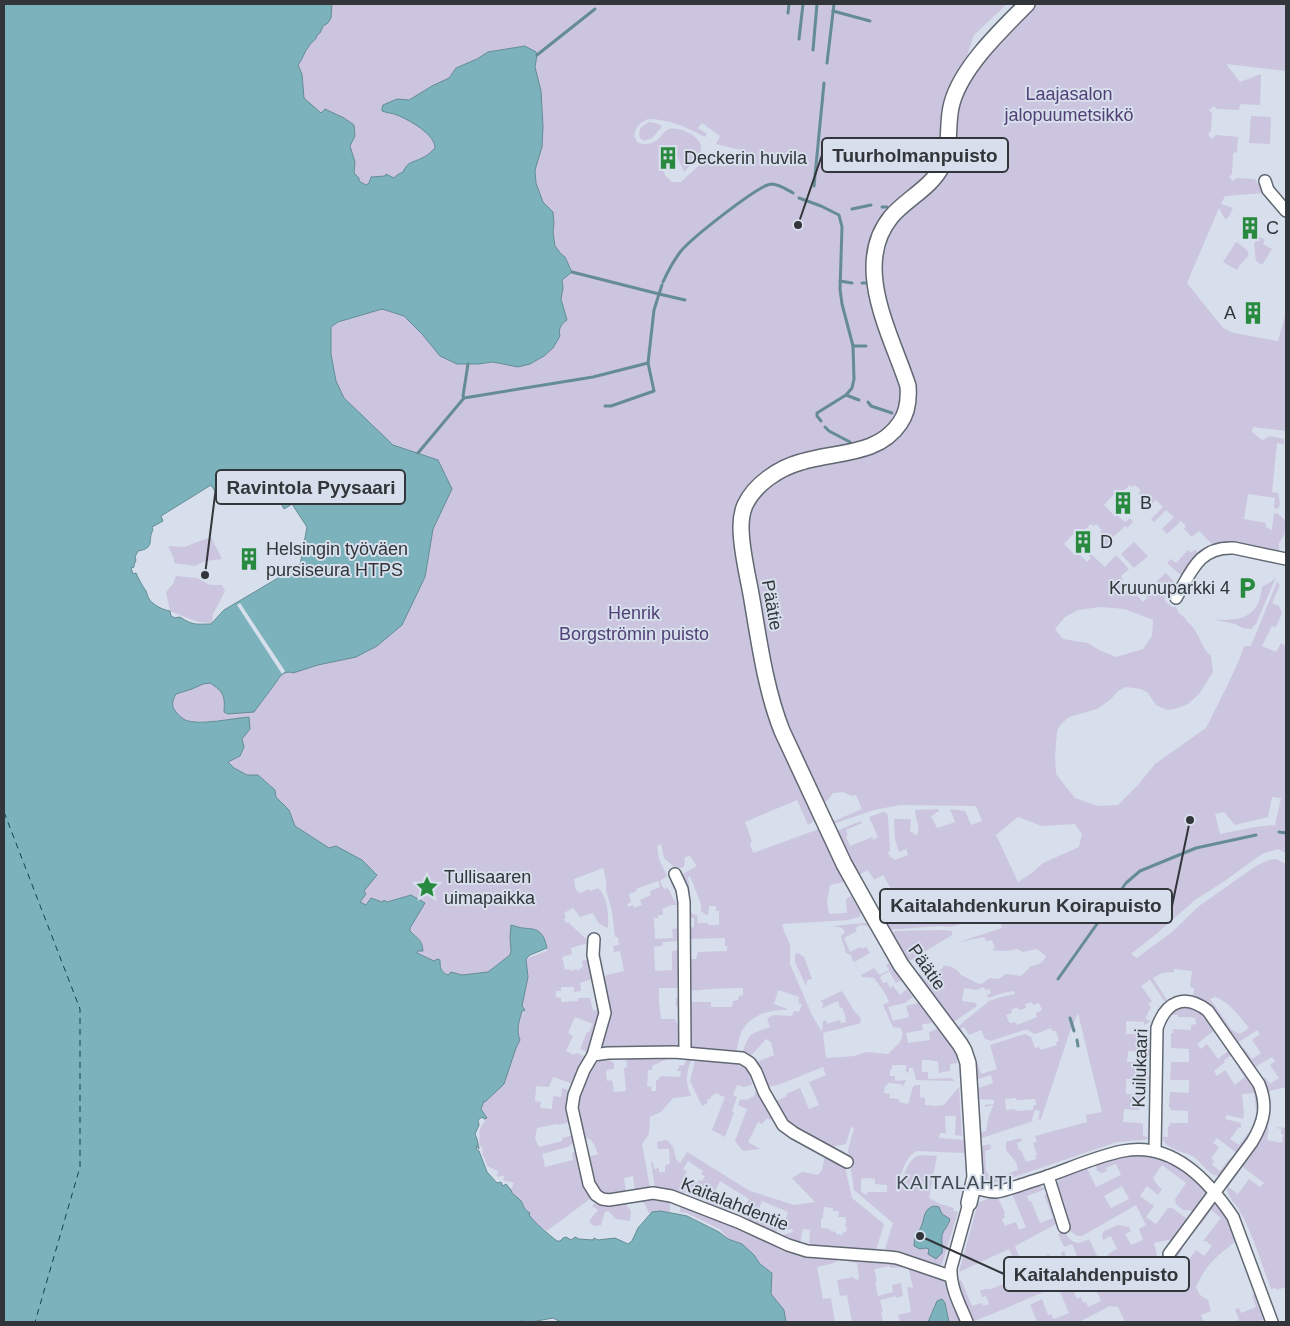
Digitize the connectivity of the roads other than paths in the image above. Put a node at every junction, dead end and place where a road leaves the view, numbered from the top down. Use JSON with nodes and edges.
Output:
{"nodes":[{"id":1,"x":1027,"y":4,"type":"edge"},
{"id":2,"x":1265,"y":181,"type":"dead end"},
{"id":3,"x":1286,"y":211,"type":"edge"},
{"id":4,"x":1286,"y":558,"type":"edge"},
{"id":5,"x":1176,"y":598,"type":"dead end"},
{"id":6,"x":675,"y":874,"type":"dead end"},
{"id":7,"x":594,"y":939,"type":"dead end"},
{"id":8,"x":686,"y":1052,"type":"junction"},
{"id":9,"x":593,"y":1055,"type":"junction"},
{"id":10,"x":1155,"y":1151,"type":"junction"},
{"id":11,"x":847,"y":1162,"type":"dead end"},
{"id":12,"x":1048,"y":1176,"type":"junction"},
{"id":13,"x":973,"y":1188,"type":"junction"},
{"id":14,"x":1214,"y":1192,"type":"junction"},
{"id":15,"x":969,"y":1203,"type":"joint"},
{"id":16,"x":1064,"y":1227,"type":"dead end"},
{"id":17,"x":1169,"y":1254,"type":"dead end"},
{"id":18,"x":950,"y":1276,"type":"junction"},
{"id":19,"x":968,"y":1322,"type":"edge"},
{"id":20,"x":1272,"y":1322,"type":"edge"}],
"edges":[{"from":1,"to":13,"type":"street","name":"Päätie"},
{"from":2,"to":3,"type":"street"},
{"from":4,"to":5,"type":"street"},
{"from":6,"to":8,"type":"street"},
{"from":7,"to":9,"type":"street"},
{"from":8,"to":9,"type":"street"},
{"from":8,"to":11,"type":"street"},
{"from":9,"to":18,"type":"street","name":"Kaitalahdentie"},
{"from":10,"to":12,"type":"street"},
{"from":10,"to":14,"type":"street"},
{"from":10,"to":14,"type":"street","name":"Kuilukaari"},
{"from":12,"to":13,"type":"street"},
{"from":12,"to":16,"type":"street"},
{"from":13,"to":15,"type":"street","name":"Päätie"},
{"from":14,"to":17,"type":"street","name":"Kuilukaari"},
{"from":14,"to":20,"type":"street"},
{"from":15,"to":18,"type":"street","name":"Päätie"},
{"from":18,"to":19,"type":"street"}]}
